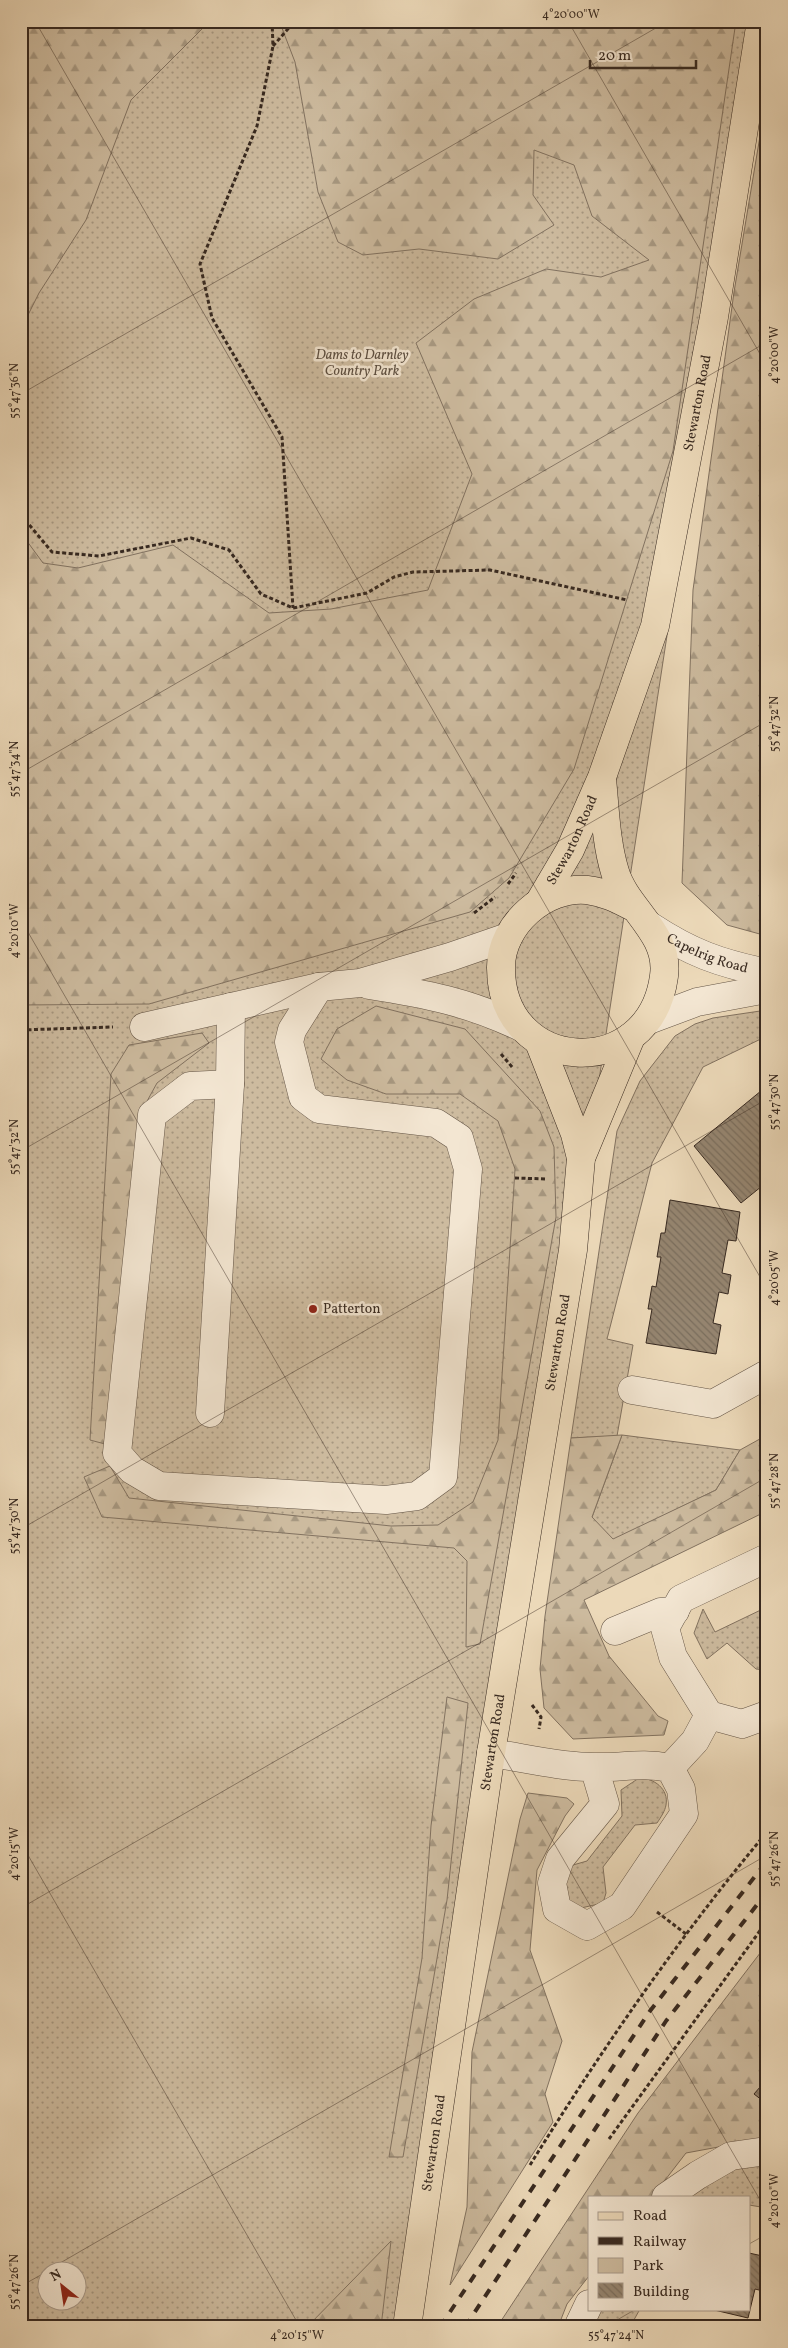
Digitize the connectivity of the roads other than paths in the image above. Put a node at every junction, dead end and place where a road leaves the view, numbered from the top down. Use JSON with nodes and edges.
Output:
{"nodes":[{"id":1,"x":761,"y":21,"type":"edge"},
{"id":2,"x":602,"y":777,"type":"junction"},
{"id":3,"x":540,"y":901,"type":"junction"},
{"id":4,"x":641,"y":916,"type":"junction"},
{"id":5,"x":508,"y":937,"type":"junction"},
{"id":6,"x":767,"y":973,"type":"edge"},
{"id":7,"x":360,"y":983,"type":"junction"},
{"id":8,"x":319,"y":987,"type":"junction"},
{"id":9,"x":767,"y":989,"type":"edge"},
{"id":10,"x":231,"y":1007,"type":"junction"},
{"id":11,"x":144,"y":1027,"type":"road end"},
{"id":12,"x":640,"y":1028,"type":"junction"},
{"id":13,"x":530,"y":1034,"type":"junction"},
{"id":14,"x":230,"y":1084,"type":"junction"},
{"id":15,"x":581,"y":1158,"type":"junction"},
{"id":16,"x":767,"y":1374,"type":"edge"},
{"id":17,"x":632,"y":1390,"type":"dead end"},
{"id":18,"x":210,"y":1413,"type":"dead end"},
{"id":19,"x":767,"y":1558,"type":"edge"},
{"id":20,"x":674,"y":1611,"type":"junction"},
{"id":21,"x":615,"y":1631,"type":"dead end"},
{"id":22,"x":709,"y":1715,"type":"junction"},
{"id":23,"x":767,"y":1715,"type":"edge"},
{"id":24,"x":491,"y":1753,"type":"junction"},
{"id":25,"x":594,"y":1767,"type":"junction"},
{"id":26,"x":670,"y":1768,"type":"junction"},
{"id":27,"x":767,"y":2151,"type":"edge"},
{"id":28,"x":667,"y":2196,"type":"edge"},
{"id":29,"x":588,"y":2306,"type":"edge"},
{"id":30,"x":407,"y":2326,"type":"edge"},
{"id":31,"x":578,"y":2327,"type":"edge"}],
"edges":[{"from":1,"to":2,"type":"main road","name":"Stewarton Road"},
{"from":2,"to":3,"type":"main road","name":"Stewarton Road"},
{"from":2,"to":4,"type":"main road","name":"Stewarton Road"},
{"from":3,"to":4,"type":"main road","name":"Stewarton Road"},
{"from":3,"to":5,"type":"main road","name":"Stewarton Road"},
{"from":4,"to":6,"type":"street","name":"Capelrig Road"},
{"from":4,"to":12,"type":"main road","name":"Stewarton Road"},
{"from":5,"to":7,"type":"street"},
{"from":5,"to":13,"type":"main road","name":"Stewarton Road"},
{"from":7,"to":8,"type":"street"},
{"from":7,"to":13,"type":"street"},
{"from":8,"to":10,"type":"street"},
{"from":8,"to":14,"type":"street"},
{"from":9,"to":12,"type":"street","name":"Capelrig Road"},
{"from":10,"to":11,"type":"street"},
{"from":10,"to":14,"type":"street"},
{"from":12,"to":13,"type":"main road"},
{"from":12,"to":15,"type":"main road","name":"Stewarton Road"},
{"from":13,"to":15,"type":"main road","name":"Stewarton Road"},
{"from":14,"to":18,"type":"street"},
{"from":15,"to":24,"type":"main road","name":"Stewarton Road"},
{"from":16,"to":17,"type":"street"},
{"from":19,"to":20,"type":"street"},
{"from":20,"to":21,"type":"street"},
{"from":20,"to":22,"type":"street"},
{"from":22,"to":23,"type":"street"},
{"from":22,"to":26,"type":"street"},
{"from":24,"to":25,"type":"street"},
{"from":24,"to":30,"type":"main road","name":"Stewarton Road"},
{"from":25,"to":26,"type":"street"},
{"from":25,"to":26,"type":"street"},
{"from":27,"to":28,"type":"street"},
{"from":29,"to":31,"type":"street"}]}
